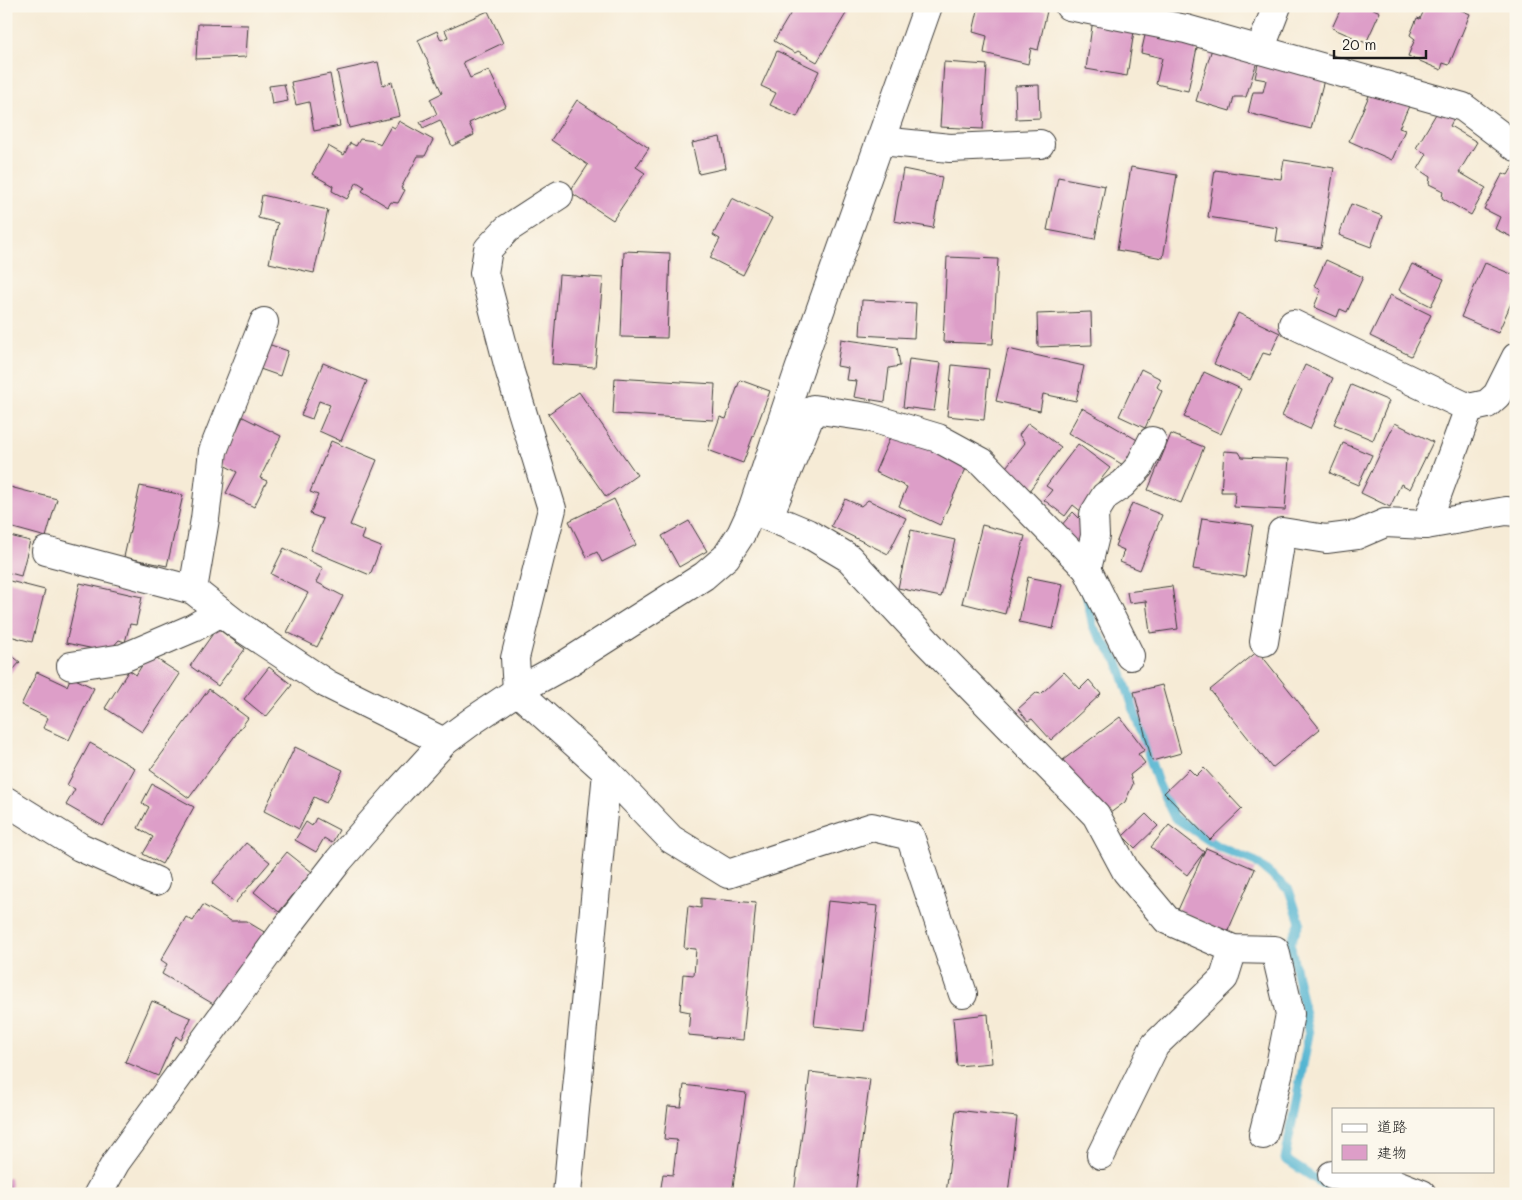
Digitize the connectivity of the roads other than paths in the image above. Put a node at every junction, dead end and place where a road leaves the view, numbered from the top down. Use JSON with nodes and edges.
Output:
{"nodes":[{"id":1,"x":928,"y":6,"type":"edge"},
{"id":2,"x":1069,"y":6,"type":"edge"},
{"id":3,"x":1277,"y":6,"type":"edge"},
{"id":4,"x":1260,"y":50,"type":"junction"},
{"id":5,"x":882,"y":141,"type":"junction"},
{"id":6,"x":1040,"y":144,"type":"dead end"},
{"id":7,"x":1516,"y":147,"type":"edge"},
{"id":8,"x":558,"y":195,"type":"dead end"},
{"id":9,"x":264,"y":322,"type":"dead end"},
{"id":10,"x":1293,"y":324,"type":"dead end"},
{"id":11,"x":1516,"y":357,"type":"edge"},
{"id":12,"x":1469,"y":408,"type":"junction"},
{"id":13,"x":1152,"y":441,"type":"dead end"},
{"id":14,"x":1516,"y":512,"type":"edge"},
{"id":15,"x":760,"y":513,"type":"junction"},
{"id":16,"x":1426,"y":525,"type":"junction"},
{"id":17,"x":46,"y":552,"type":"dead end"},
{"id":18,"x":1087,"y":569,"type":"junction"},
{"id":19,"x":193,"y":590,"type":"junction"},
{"id":20,"x":221,"y":612,"type":"junction"},
{"id":21,"x":1264,"y":642,"type":"dead end"},
{"id":22,"x":1130,"y":656,"type":"dead end"},
{"id":23,"x":71,"y":666,"type":"dead end"},
{"id":24,"x":517,"y":691,"type":"junction"},
{"id":25,"x":444,"y":742,"type":"junction"},
{"id":26,"x":607,"y":772,"type":"junction"},
{"id":27,"x":6,"y":801,"type":"edge"},
{"id":28,"x":156,"y":881,"type":"dead end"},
{"id":29,"x":1232,"y":949,"type":"junction"},
{"id":30,"x":963,"y":994,"type":"dead end"},
{"id":31,"x":1263,"y":1136,"type":"dead end"},
{"id":32,"x":1101,"y":1155,"type":"dead end"},
{"id":33,"x":1332,"y":1175,"type":"dead end"},
{"id":34,"x":98,"y":1194,"type":"edge"},
{"id":35,"x":567,"y":1194,"type":"edge"},
{"id":36,"x":1422,"y":1194,"type":"edge"}],
"edges":[{"from":1,"to":5,"type":"street"},
{"from":2,"to":4,"type":"street"},
{"from":3,"to":4,"type":"street"},
{"from":4,"to":7,"type":"street"},
{"from":5,"to":6,"type":"street"},
{"from":5,"to":15,"type":"street"},
{"from":8,"to":24,"type":"street"},
{"from":9,"to":19,"type":"street"},
{"from":10,"to":12,"type":"street"},
{"from":11,"to":12,"type":"street"},
{"from":12,"to":16,"type":"street"},
{"from":13,"to":18,"type":"street"},
{"from":14,"to":16,"type":"street"},
{"from":15,"to":18,"type":"street"},
{"from":15,"to":24,"type":"street"},
{"from":15,"to":29,"type":"street"},
{"from":16,"to":21,"type":"street"},
{"from":17,"to":19,"type":"street"},
{"from":18,"to":22,"type":"street"},
{"from":19,"to":20,"type":"street"},
{"from":20,"to":23,"type":"street"},
{"from":20,"to":25,"type":"street"},
{"from":24,"to":25,"type":"street"},
{"from":24,"to":26,"type":"street"},
{"from":25,"to":34,"type":"street"},
{"from":26,"to":30,"type":"street"},
{"from":26,"to":35,"type":"street"},
{"from":27,"to":28,"type":"street"},
{"from":29,"to":31,"type":"street"},
{"from":29,"to":32,"type":"street"},
{"from":33,"to":36,"type":"street"}]}
